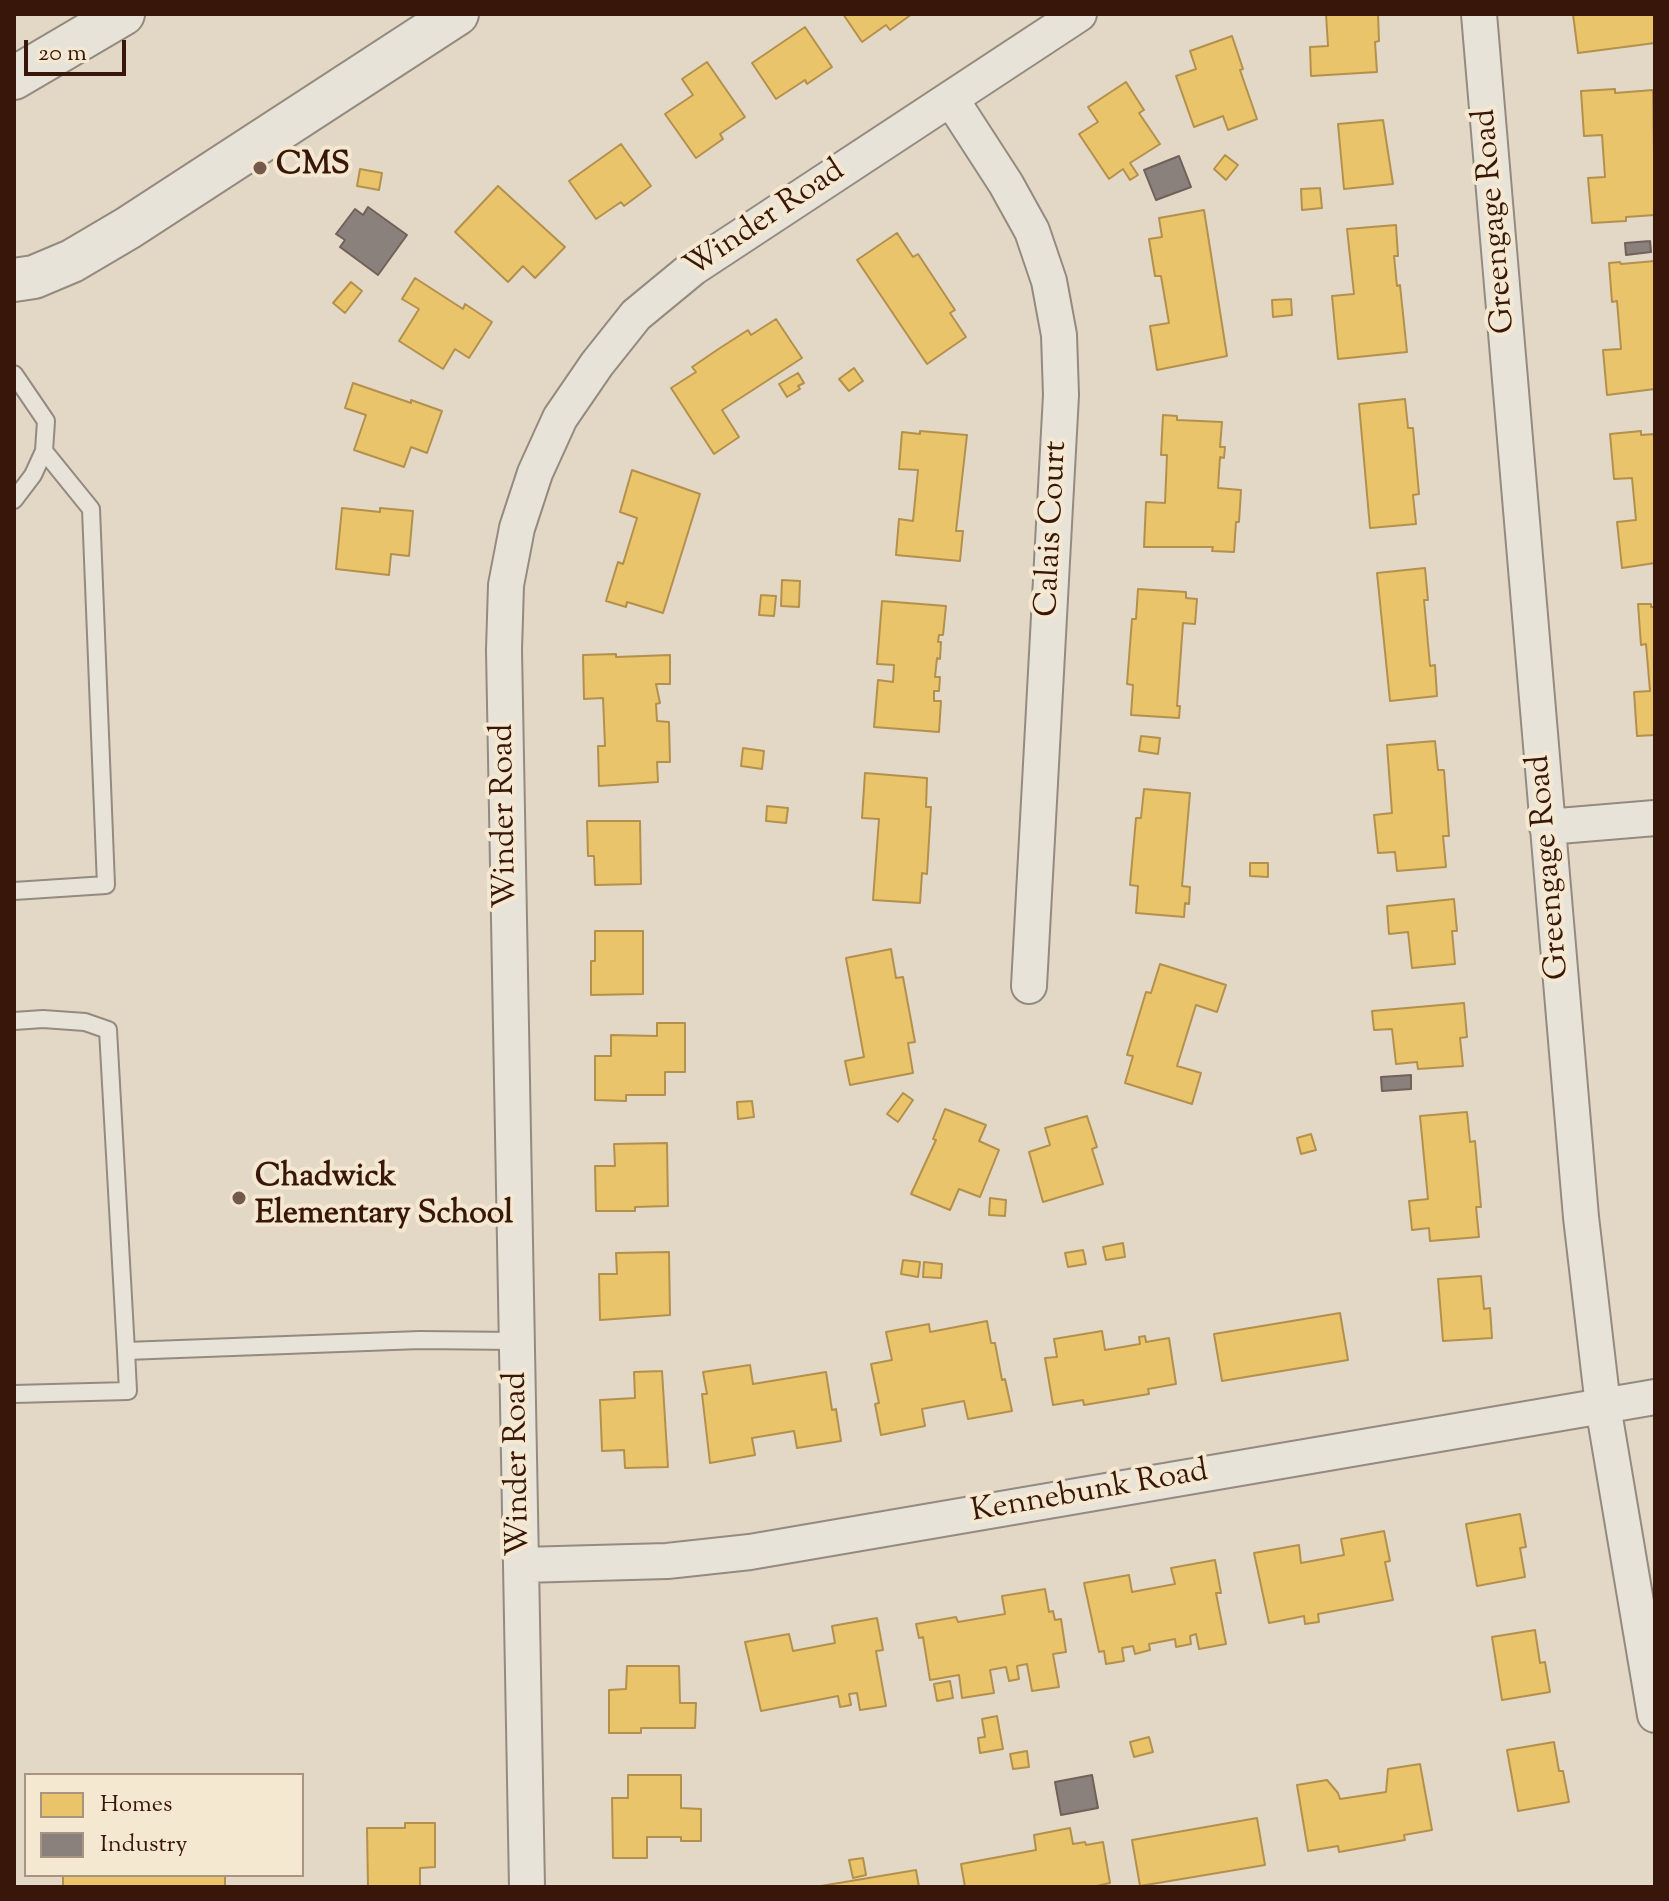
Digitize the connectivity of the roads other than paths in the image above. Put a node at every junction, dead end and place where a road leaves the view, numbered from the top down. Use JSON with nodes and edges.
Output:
{"nodes":[{"id":1,"x":123,"y":14,"type":"edge"},
{"id":2,"x":457,"y":14,"type":"edge"},
{"id":3,"x":1079,"y":14,"type":"edge"},
{"id":4,"x":1479,"y":14,"type":"edge"},
{"id":5,"x":14,"y":78,"type":"edge"},
{"id":6,"x":951,"y":99,"type":"junction"},
{"id":7,"x":14,"y":280,"type":"edge"},
{"id":8,"x":14,"y":374,"type":"edge"},
{"id":9,"x":44,"y":451,"type":"junction"},
{"id":10,"x":14,"y":500,"type":"edge"},
{"id":11,"x":1655,"y":818,"type":"edge"},
{"id":12,"x":1547,"y":827,"type":"junction"},
{"id":13,"x":14,"y":891,"type":"edge"},
{"id":14,"x":1029,"y":986,"type":"dead end"},
{"id":15,"x":14,"y":1021,"type":"edge"},
{"id":16,"x":518,"y":1341,"type":"junction"},
{"id":17,"x":126,"y":1351,"type":"junction"},
{"id":18,"x":14,"y":1394,"type":"edge"},
{"id":19,"x":1655,"y":1397,"type":"edge"},
{"id":20,"x":1603,"y":1406,"type":"junction"},
{"id":21,"x":522,"y":1565,"type":"junction"},
{"id":22,"x":1655,"y":1715,"type":"edge"},
{"id":23,"x":527,"y":1887,"type":"edge"}],
"edges":[{"from":1,"to":5,"type":"street"},
{"from":2,"to":7,"type":"street"},
{"from":3,"to":6,"type":"street","name":"Winder Road"},
{"from":4,"to":12,"type":"street","name":"Greengage Road"},
{"from":6,"to":14,"type":"street","name":"Calais Court"},
{"from":6,"to":16,"type":"street","name":"Winder Road"},
{"from":8,"to":9,"type":"lane"},
{"from":9,"to":10,"type":"lane"},
{"from":9,"to":13,"type":"lane"},
{"from":11,"to":12,"type":"street"},
{"from":12,"to":20,"type":"street","name":"Greengage Road"},
{"from":15,"to":17,"type":"lane"},
{"from":16,"to":17,"type":"lane"},
{"from":16,"to":21,"type":"street","name":"Winder Road"},
{"from":17,"to":18,"type":"lane"},
{"from":19,"to":20,"type":"street","name":"Kennebunk Road"},
{"from":20,"to":21,"type":"street","name":"Kennebunk Road"},
{"from":20,"to":22,"type":"street","name":"Greengage Road"},
{"from":21,"to":23,"type":"street","name":"Winder Road"}]}
